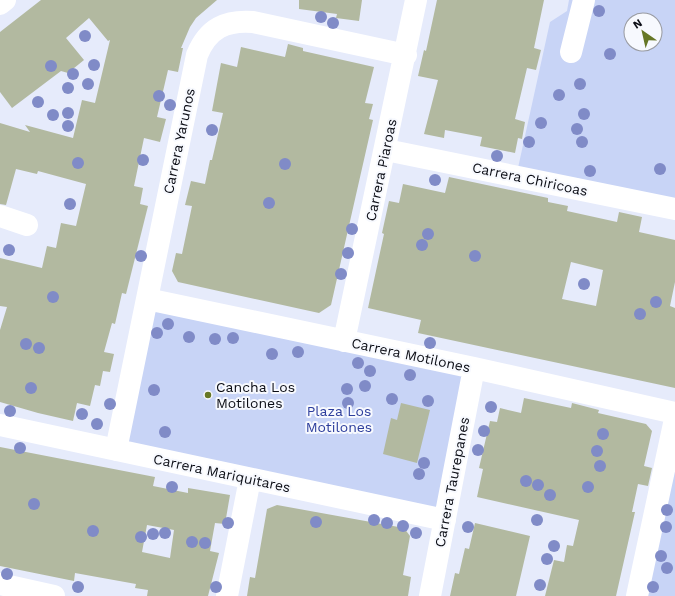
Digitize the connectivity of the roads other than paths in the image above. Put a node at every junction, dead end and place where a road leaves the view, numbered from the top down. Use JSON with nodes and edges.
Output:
{"nodes":[{"id":1,"x":5,"y":0,"type":"edge"},
{"id":2,"x":416,"y":0,"type":"edge"},
{"id":3,"x":584,"y":0,"type":"edge"},
{"id":4,"x":0,"y":4,"type":"edge"},
{"id":5,"x":571,"y":52,"type":"dead end"},
{"id":6,"x":406,"y":55,"type":"junction"},
{"id":7,"x":386,"y":150,"type":"junction"},
{"id":8,"x":675,"y":209,"type":"edge"},
{"id":9,"x":0,"y":216,"type":"edge"},
{"id":10,"x":27,"y":225,"type":"dead end"},
{"id":11,"x":147,"y":299,"type":"junction"},
{"id":12,"x":344,"y":341,"type":"junction"},
{"id":13,"x":474,"y":368,"type":"junction"},
{"id":14,"x":675,"y":413,"type":"edge"},
{"id":15,"x":675,"y":419,"type":"edge"},
{"id":16,"x":0,"y":425,"type":"edge"},
{"id":17,"x":116,"y":450,"type":"junction"},
{"id":18,"x":250,"y":479,"type":"junction"},
{"id":19,"x":445,"y":520,"type":"junction"},
{"id":20,"x":0,"y":584,"type":"edge"},
{"id":21,"x":54,"y":596,"type":"edge"},
{"id":22,"x":227,"y":596,"type":"edge"},
{"id":23,"x":430,"y":596,"type":"edge"},
{"id":24,"x":637,"y":596,"type":"edge"}],
"edges":[{"from":1,"to":4,"type":"street"},
{"from":2,"to":6,"type":"street","name":"Carrera Piaroas"},
{"from":3,"to":5,"type":"street"},
{"from":6,"to":7,"type":"street","name":"Carrera Piaroas"},
{"from":6,"to":11,"type":"street","name":"Carrera Yarunos"},
{"from":7,"to":8,"type":"street","name":"Carrera Chiricoas"},
{"from":7,"to":12,"type":"street","name":"Carrera Piaroas"},
{"from":9,"to":10,"type":"street"},
{"from":11,"to":12,"type":"street","name":"Carrera Motilones"},
{"from":11,"to":17,"type":"street","name":"Carrera Yarunos"},
{"from":12,"to":13,"type":"street","name":"Carrera Motilones"},
{"from":13,"to":14,"type":"street","name":"Carrera Motilones"},
{"from":13,"to":19,"type":"street","name":"Carrera Taurepanes"},
{"from":15,"to":24,"type":"street"},
{"from":16,"to":17,"type":"street","name":"Carrera Mariquitares"},
{"from":17,"to":18,"type":"street","name":"Carrera Mariquitares"},
{"from":18,"to":19,"type":"street","name":"Carrera Mariquitares"},
{"from":18,"to":22,"type":"street"},
{"from":19,"to":23,"type":"street","name":"Carrera Taurepanes"},
{"from":20,"to":21,"type":"street"}]}
